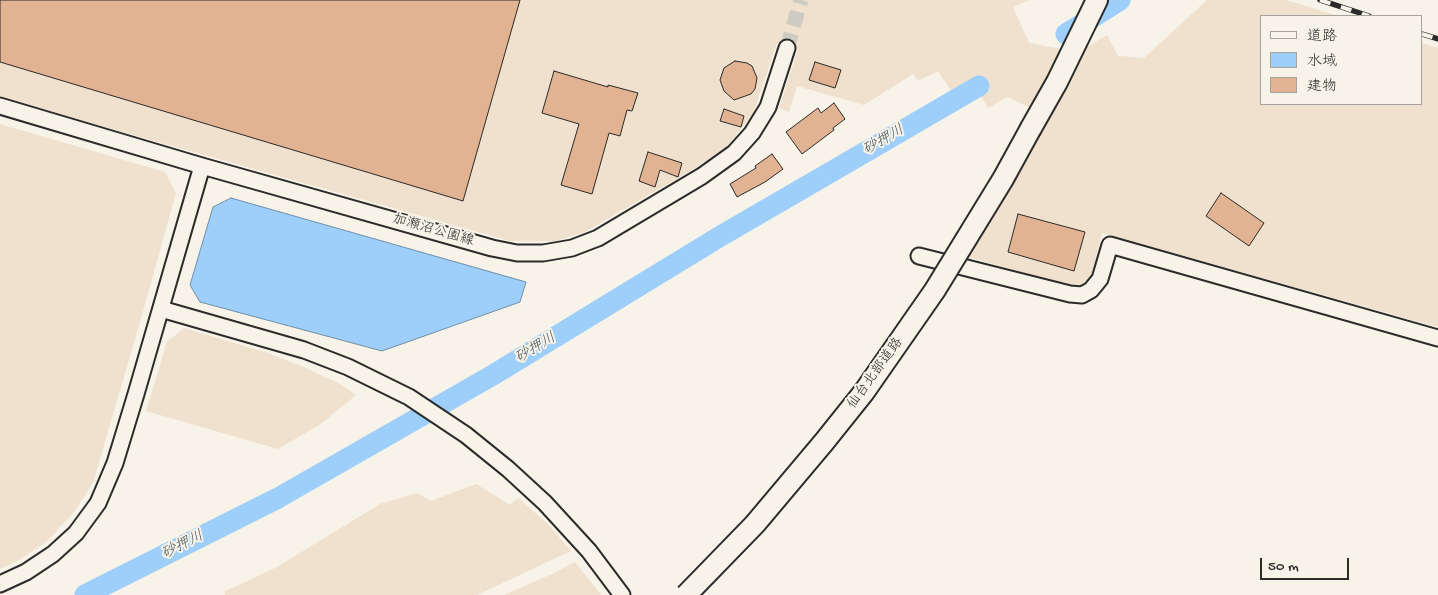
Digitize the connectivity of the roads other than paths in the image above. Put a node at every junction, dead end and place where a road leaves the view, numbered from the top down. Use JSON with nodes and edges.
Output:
{"nodes":[{"id":1,"x":1084,"y":0,"type":"edge"},
{"id":2,"x":1096,"y":0,"type":"edge"},
{"id":3,"x":787,"y":48,"type":"tunnel mouth"},
{"id":4,"x":0,"y":106,"type":"edge"},
{"id":5,"x":1031,"y":128,"type":"junction"},
{"id":6,"x":202,"y":166,"type":"junction"},
{"id":7,"x":919,"y":256,"type":"dead end"},
{"id":8,"x":161,"y":309,"type":"junction"},
{"id":9,"x":1438,"y":338,"type":"edge"},
{"id":10,"x":0,"y":584,"type":"edge"},
{"id":11,"x":622,"y":595,"type":"edge"},
{"id":12,"x":686,"y":595,"type":"edge"}],
"edges":[{"from":1,"to":5,"type":"highway","name":"仙台北部道路"},
{"from":2,"to":5,"type":"highway","name":"仙台北部道路"},
{"from":3,"to":6,"type":"street","name":"加瀬沼公園線"},
{"from":4,"to":6,"type":"street","name":"加瀬沼公園線"},
{"from":5,"to":12,"type":"highway","name":"仙台北部道路","bridge":true},
{"from":6,"to":8,"type":"street"},
{"from":7,"to":9,"type":"street"},
{"from":8,"to":10,"type":"street"},
{"from":8,"to":11,"type":"street"}]}
